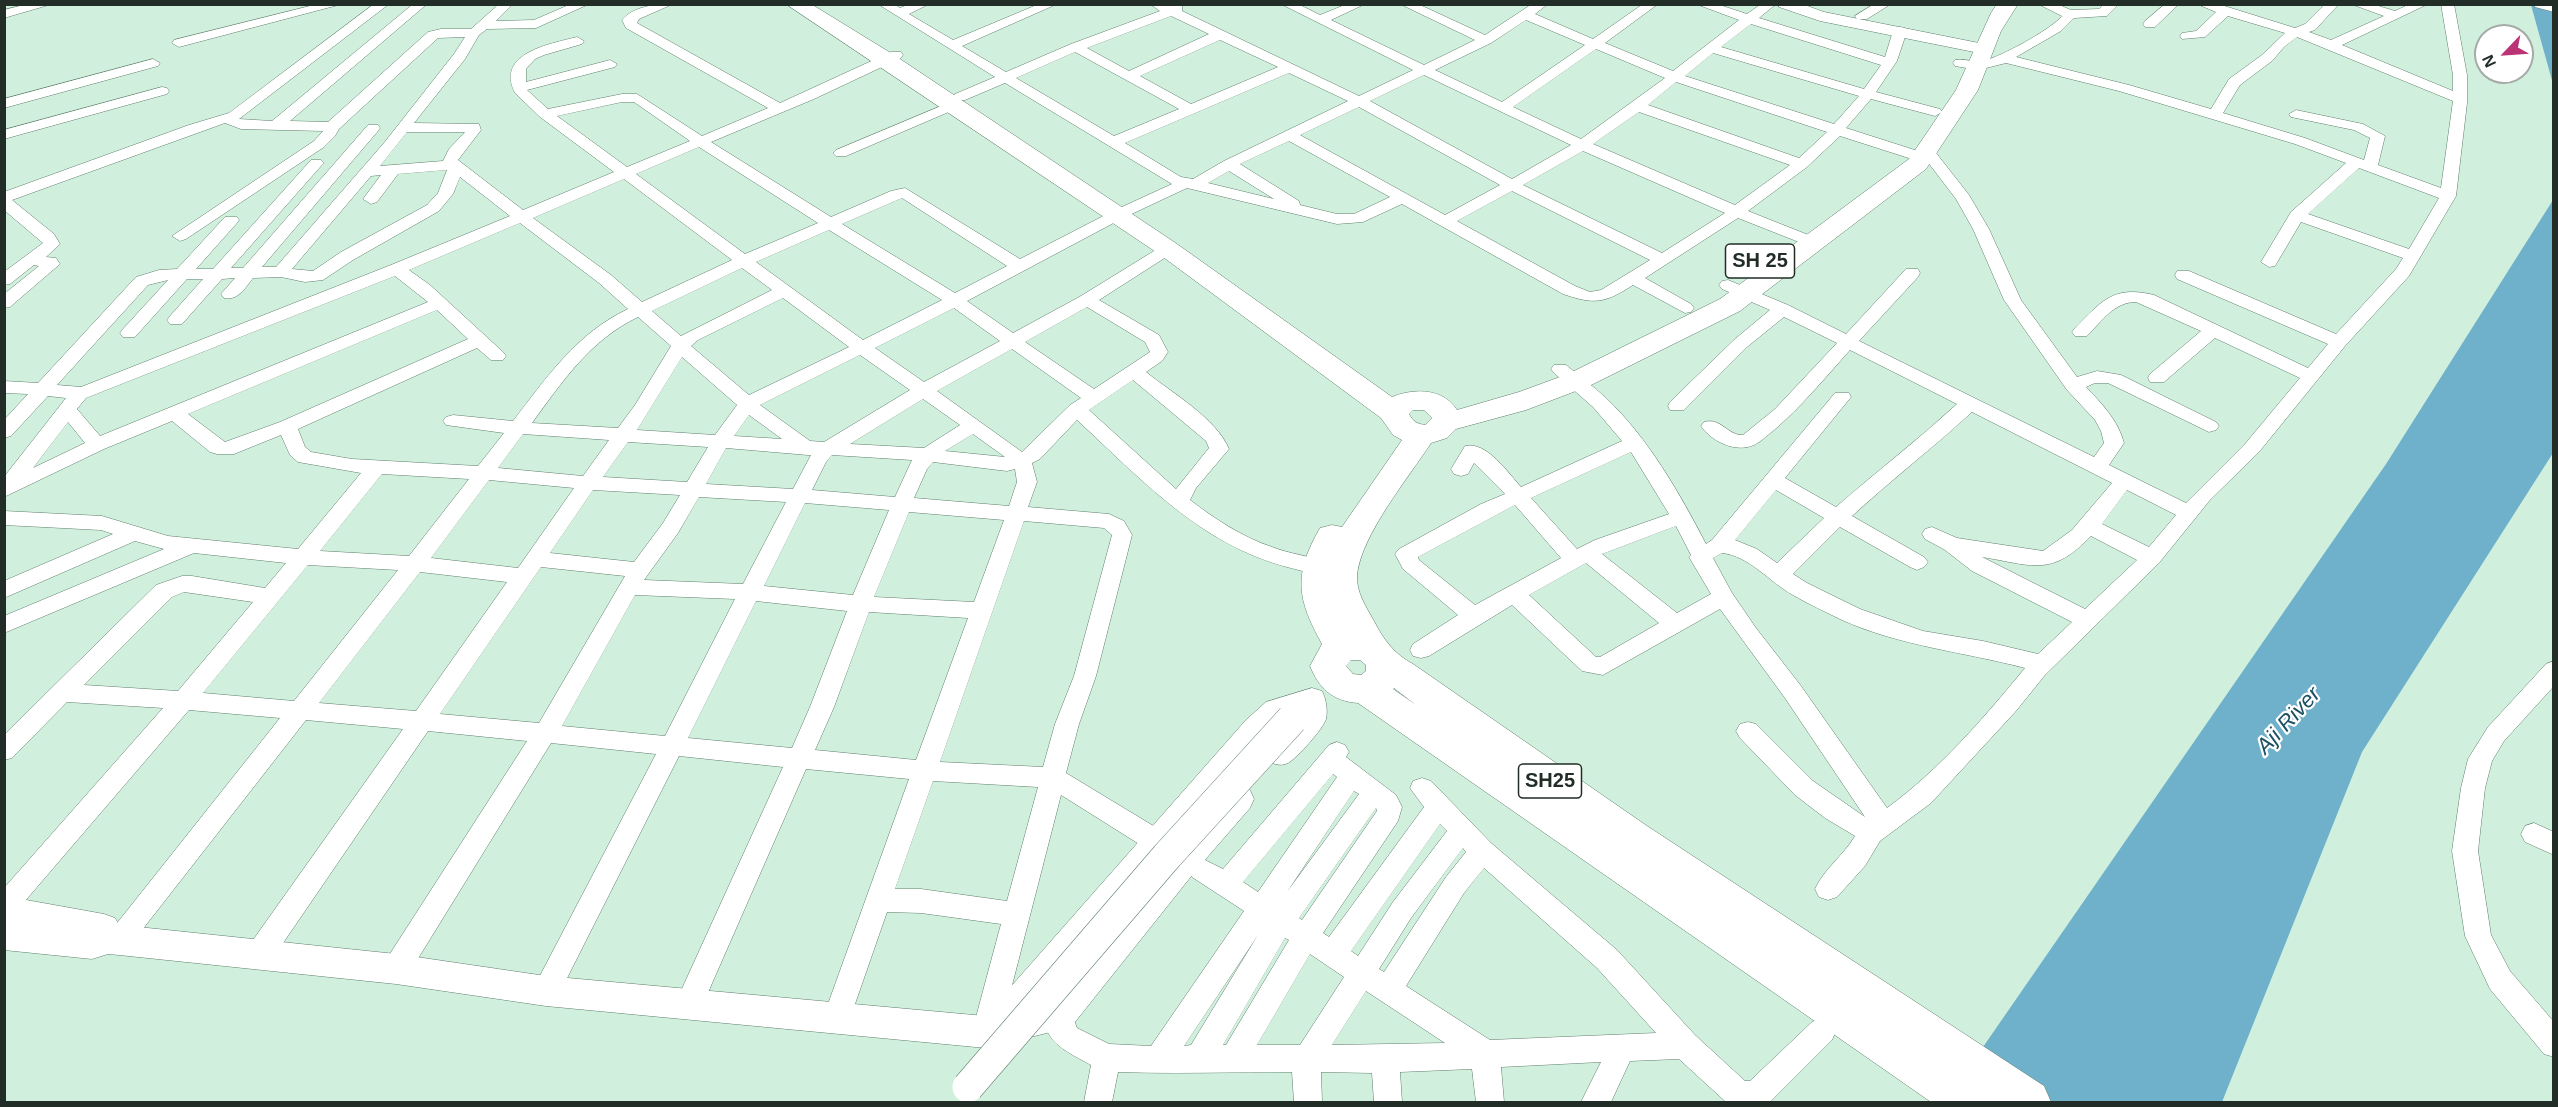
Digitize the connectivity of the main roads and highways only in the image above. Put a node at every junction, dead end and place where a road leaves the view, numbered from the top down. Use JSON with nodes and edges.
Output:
{"nodes":[{"id":1,"x":796,"y":4,"type":"edge"},
{"id":2,"x":819,"y":4,"type":"edge"},
{"id":3,"x":1988,"y":4,"type":"edge"},
{"id":4,"x":2008,"y":4,"type":"edge"},
{"id":5,"x":1979,"y":51,"type":"junction"},
{"id":6,"x":891,"y":58,"type":"junction"},
{"id":7,"x":1919,"y":154,"type":"junction"},
{"id":8,"x":1124,"y":212,"type":"junction"},
{"id":9,"x":1737,"y":289,"type":"junction"},
{"id":10,"x":1567,"y":375,"type":"junction"},
{"id":11,"x":1420,"y":417,"type":"junction"},
{"id":12,"x":1343,"y":679,"type":"junction"},
{"id":13,"x":1703,"y":903,"type":"junction"},
{"id":14,"x":1969,"y":1102,"type":"edge"},
{"id":15,"x":2028,"y":1102,"type":"edge"}],
"edges":[{"from":1,"to":6,"type":"main road"},
{"from":2,"to":6,"type":"main road"},
{"from":3,"to":5,"type":"main road"},
{"from":4,"to":5,"type":"main road"},
{"from":5,"to":7,"type":"main road"},
{"from":5,"to":7,"type":"main road"},
{"from":6,"to":8,"type":"main road"},
{"from":7,"to":9,"type":"main road"},
{"from":8,"to":11,"type":"main road"},
{"from":8,"to":11,"type":"main road"},
{"from":9,"to":10,"type":"main road","number":"SH 25"},
{"from":9,"to":10,"type":"main road"},
{"from":10,"to":11,"type":"main road"},
{"from":11,"to":12,"type":"main road"},
{"from":11,"to":12,"type":"main road","number":"SH25"},
{"from":12,"to":13,"type":"main road","number":"SH25"},
{"from":13,"to":14,"type":"main road","number":"SH25"},
{"from":13,"to":15,"type":"main road","number":"SH25"}]}
